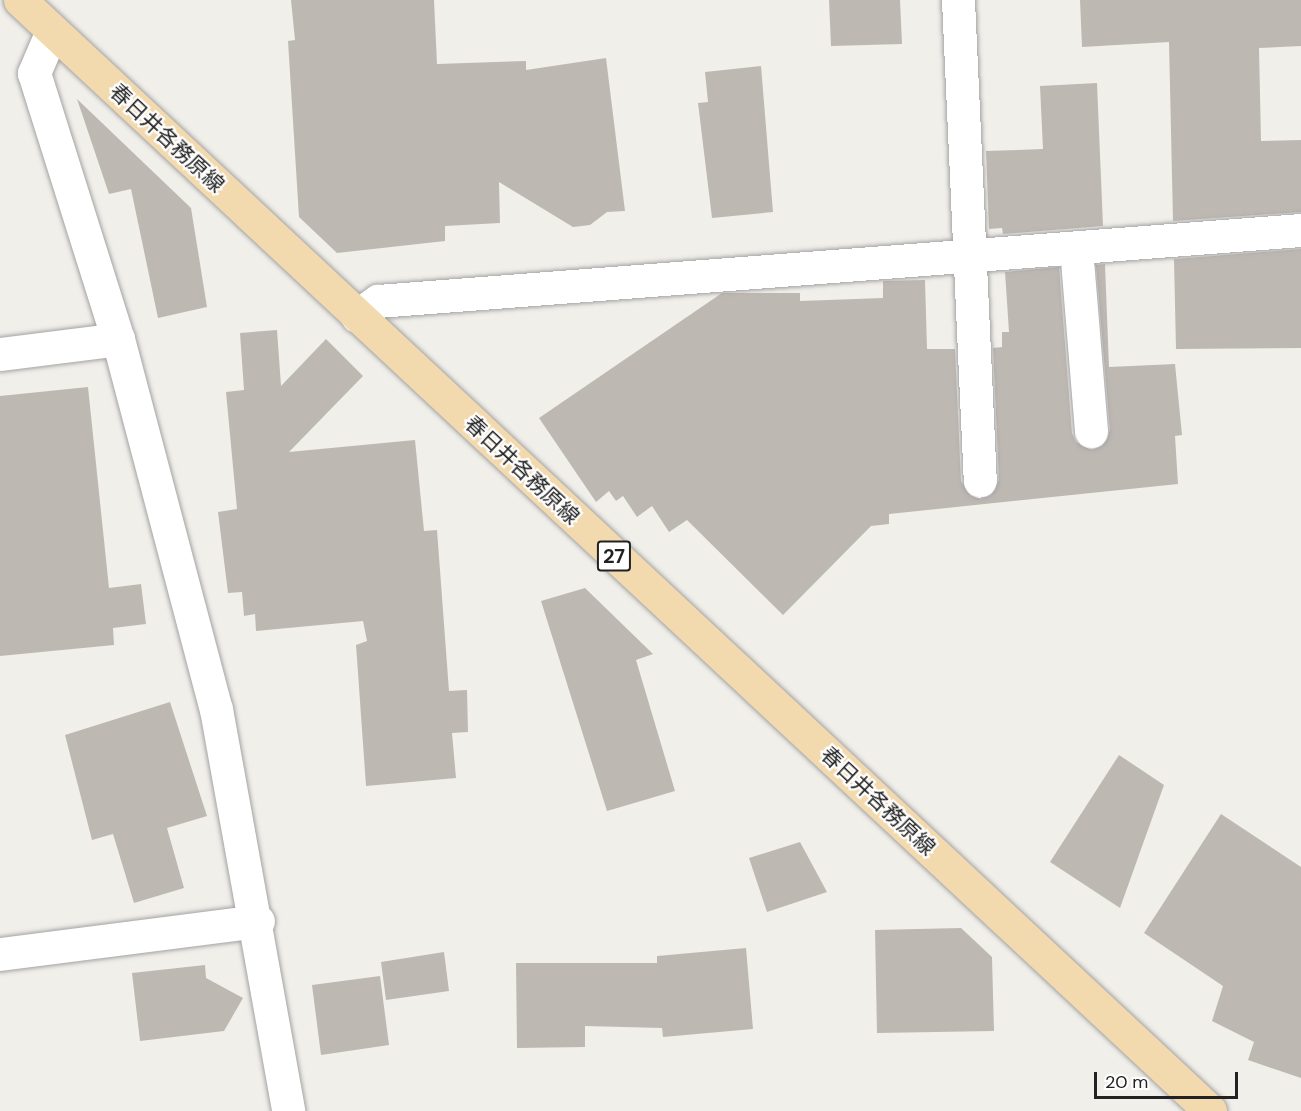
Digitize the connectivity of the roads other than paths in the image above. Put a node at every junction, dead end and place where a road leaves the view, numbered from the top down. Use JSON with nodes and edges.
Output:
{"nodes":[{"id":1,"x":20,"y":0,"type":"edge"},
{"id":2,"x":958,"y":0,"type":"edge"},
{"id":3,"x":52,"y":31,"type":"junction"},
{"id":4,"x":1301,"y":230,"type":"edge"},
{"id":5,"x":1076,"y":248,"type":"junction"},
{"id":6,"x":969,"y":255,"type":"junction"},
{"id":7,"x":357,"y":316,"type":"junction"},
{"id":8,"x":118,"y":339,"type":"junction"},
{"id":9,"x":0,"y":354,"type":"edge"},
{"id":10,"x":1091,"y":431,"type":"dead end"},
{"id":11,"x":980,"y":480,"type":"dead end"},
{"id":12,"x":258,"y":921,"type":"junction"},
{"id":13,"x":0,"y":954,"type":"edge"},
{"id":14,"x":288,"y":1111,"type":"edge"},
{"id":15,"x":1210,"y":1111,"type":"edge"}],
"edges":[{"from":1,"to":3,"type":"main road","name":"春日井各務原線","number":"27"},
{"from":2,"to":6,"type":"street"},
{"from":3,"to":7,"type":"main road","name":"春日井各務原線","number":"27"},
{"from":3,"to":8,"type":"street"},
{"from":4,"to":5,"type":"street"},
{"from":5,"to":6,"type":"street"},
{"from":5,"to":10,"type":"street"},
{"from":6,"to":7,"type":"street"},
{"from":6,"to":11,"type":"street"},
{"from":7,"to":15,"type":"main road","name":"春日井各務原線","number":"27"},
{"from":8,"to":9,"type":"street"},
{"from":8,"to":12,"type":"street"},
{"from":12,"to":13,"type":"street"},
{"from":12,"to":14,"type":"street"}]}
